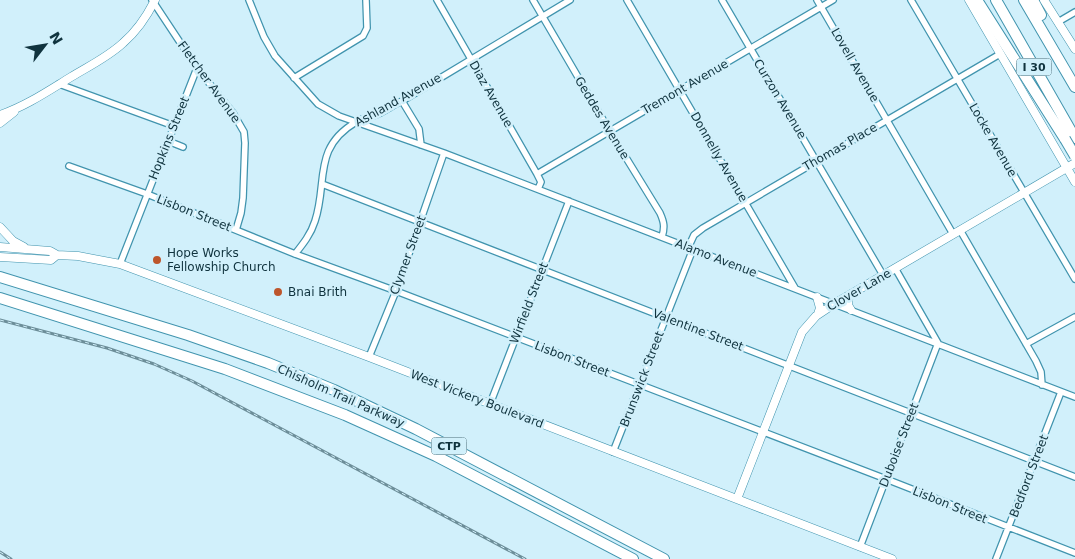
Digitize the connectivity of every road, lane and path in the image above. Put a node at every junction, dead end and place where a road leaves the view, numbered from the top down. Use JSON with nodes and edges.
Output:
{"nodes":[{"id":1,"x":249,"y":0,"type":"edge"},
{"id":2,"x":366,"y":0,"type":"edge"},
{"id":3,"x":437,"y":0,"type":"edge"},
{"id":4,"x":533,"y":0,"type":"edge"},
{"id":5,"x":570,"y":0,"type":"edge"},
{"id":6,"x":627,"y":0,"type":"edge"},
{"id":7,"x":722,"y":0,"type":"edge"},
{"id":8,"x":817,"y":0,"type":"edge"},
{"id":9,"x":834,"y":0,"type":"edge"},
{"id":10,"x":911,"y":0,"type":"edge"},
{"id":11,"x":969,"y":0,"type":"edge"},
{"id":12,"x":977,"y":0,"type":"edge"},
{"id":13,"x":996,"y":0,"type":"edge"},
{"id":14,"x":1024,"y":0,"type":"edge"},
{"id":15,"x":1032,"y":0,"type":"edge"},
{"id":16,"x":1044,"y":0,"type":"edge"},
{"id":17,"x":153,"y":1,"type":"edge"},
{"id":18,"x":821,"y":7,"type":"junction"},
{"id":19,"x":1075,"y":12,"type":"edge"},
{"id":20,"x":542,"y":16,"type":"junction"},
{"id":21,"x":1058,"y":22,"type":"junction"},
{"id":22,"x":751,"y":49,"type":"junction"},
{"id":23,"x":1075,"y":49,"type":"edge"},
{"id":24,"x":1000,"y":54,"type":"junction"},
{"id":25,"x":471,"y":58,"type":"junction"},
{"id":26,"x":1062,"y":66,"type":"junction"},
{"id":27,"x":197,"y":68,"type":"junction"},
{"id":28,"x":294,"y":78,"type":"junction"},
{"id":29,"x":957,"y":79,"type":"junction"},
{"id":30,"x":59,"y":84,"type":"junction"},
{"id":31,"x":1075,"y":87,"type":"edge"},
{"id":32,"x":680,"y":90,"type":"junction"},
{"id":33,"x":402,"y":101,"type":"junction"},
{"id":34,"x":17,"y":109,"type":"junction"},
{"id":35,"x":0,"y":115,"type":"edge"},
{"id":36,"x":887,"y":120,"type":"junction"},
{"id":37,"x":356,"y":122,"type":"junction"},
{"id":38,"x":0,"y":123,"type":"edge"},
{"id":39,"x":174,"y":126,"type":"junction"},
{"id":40,"x":609,"y":130,"type":"junction"},
{"id":41,"x":1071,"y":137,"type":"edge"},
{"id":42,"x":168,"y":141,"type":"junction"},
{"id":43,"x":1053,"y":143,"type":"junction"},
{"id":44,"x":421,"y":145,"type":"junction"},
{"id":45,"x":183,"y":147,"type":"dead end"},
{"id":46,"x":1075,"y":149,"type":"edge"},
{"id":47,"x":444,"y":153,"type":"junction"},
{"id":48,"x":1075,"y":156,"type":"edge"},
{"id":49,"x":817,"y":161,"type":"junction"},
{"id":50,"x":1075,"y":163,"type":"edge"},
{"id":51,"x":69,"y":166,"type":"dead end"},
{"id":52,"x":1067,"y":168,"type":"junction"},
{"id":53,"x":537,"y":174,"type":"junction"},
{"id":54,"x":1075,"y":182,"type":"edge"},
{"id":55,"x":322,"y":184,"type":"junction"},
{"id":56,"x":538,"y":189,"type":"junction"},
{"id":57,"x":1024,"y":193,"type":"junction"},
{"id":58,"x":147,"y":194,"type":"junction"},
{"id":59,"x":569,"y":201,"type":"junction"},
{"id":60,"x":746,"y":203,"type":"junction"},
{"id":61,"x":420,"y":222,"type":"junction"},
{"id":62,"x":0,"y":227,"type":"edge"},
{"id":63,"x":236,"y":230,"type":"junction"},
{"id":64,"x":956,"y":232,"type":"junction"},
{"id":65,"x":662,"y":237,"type":"junction"},
{"id":66,"x":0,"y":247,"type":"edge"},
{"id":67,"x":28,"y":249,"type":"junction"},
{"id":68,"x":690,"y":249,"type":"junction"},
{"id":69,"x":57,"y":254,"type":"junction"},
{"id":70,"x":295,"y":254,"type":"junction"},
{"id":71,"x":0,"y":257,"type":"edge"},
{"id":72,"x":120,"y":264,"type":"junction"},
{"id":73,"x":895,"y":268,"type":"junction"},
{"id":74,"x":542,"y":270,"type":"junction"},
{"id":75,"x":883,"y":275,"type":"junction"},
{"id":76,"x":0,"y":277,"type":"edge"},
{"id":77,"x":1075,"y":279,"type":"edge"},
{"id":78,"x":795,"y":288,"type":"junction"},
{"id":79,"x":396,"y":291,"type":"junction"},
{"id":80,"x":849,"y":295,"type":"junction"},
{"id":81,"x":817,"y":297,"type":"junction"},
{"id":82,"x":0,"y":298,"type":"edge"},
{"id":83,"x":834,"y":304,"type":"junction"},
{"id":84,"x":851,"y":310,"type":"junction"},
{"id":85,"x":818,"y":314,"type":"junction"},
{"id":86,"x":1075,"y":317,"type":"edge"},
{"id":87,"x":666,"y":318,"type":"junction"},
{"id":88,"x":516,"y":337,"type":"junction"},
{"id":89,"x":938,"y":343,"type":"junction"},
{"id":90,"x":1026,"y":344,"type":"junction"},
{"id":91,"x":369,"y":357,"type":"junction"},
{"id":92,"x":789,"y":365,"type":"junction"},
{"id":93,"x":640,"y":384,"type":"junction"},
{"id":94,"x":1042,"y":385,"type":"junction"},
{"id":95,"x":1061,"y":392,"type":"junction"},
{"id":96,"x":1075,"y":397,"type":"edge"},
{"id":97,"x":490,"y":404,"type":"junction"},
{"id":98,"x":911,"y":413,"type":"junction"},
{"id":99,"x":762,"y":432,"type":"junction"},
{"id":100,"x":613,"y":452,"type":"junction"},
{"id":101,"x":1034,"y":461,"type":"junction"},
{"id":102,"x":1075,"y":477,"type":"edge"},
{"id":103,"x":886,"y":479,"type":"junction"},
{"id":104,"x":737,"y":499,"type":"junction"},
{"id":105,"x":1008,"y":528,"type":"junction"},
{"id":106,"x":860,"y":547,"type":"junction"},
{"id":107,"x":1075,"y":554,"type":"edge"},
{"id":108,"x":633,"y":559,"type":"edge"},
{"id":109,"x":664,"y":559,"type":"edge"},
{"id":110,"x":892,"y":559,"type":"edge"},
{"id":111,"x":996,"y":559,"type":"edge"}],
"edges":[{"from":1,"to":28,"type":"street","name":"Alamo Avenue"},
{"from":2,"to":28,"type":"street"},
{"from":3,"to":25,"type":"street","name":"Diaz Avenue"},
{"from":4,"to":20,"type":"street","name":"Geddes Avenue"},
{"from":5,"to":20,"type":"street","name":"Ashland Avenue"},
{"from":6,"to":32,"type":"street","name":"Donnelly Avenue"},
{"from":7,"to":22,"type":"street","name":"Curzon Avenue"},
{"from":8,"to":18,"type":"street","name":"Lovell Avenue"},
{"from":9,"to":18,"type":"street","name":"Tremont Avenue"},
{"from":10,"to":29,"type":"street","name":"Locke Avenue"},
{"from":11,"to":24,"type":"main road"},
{"from":12,"to":41,"type":"highway"},
{"from":13,"to":41,"type":"highway","number":"I 30"},
{"from":14,"to":26,"type":"highway","number":"I 30"},
{"from":15,"to":26,"type":"highway"},
{"from":16,"to":21,"type":"main road"},
{"from":17,"to":27,"type":"street","name":"Fletcher Avenue"},
{"from":17,"to":30,"type":"main road"},
{"from":18,"to":22,"type":"street","name":"Tremont Avenue"},
{"from":18,"to":36,"type":"street","name":"Lovell Avenue"},
{"from":19,"to":21,"type":"street"},
{"from":20,"to":25,"type":"street","name":"Ashland Avenue"},
{"from":20,"to":40,"type":"street","name":"Geddes Avenue"},
{"from":21,"to":23,"type":"main road"},
{"from":22,"to":32,"type":"street","name":"Tremont Avenue"},
{"from":22,"to":49,"type":"street","name":"Curzon Avenue"},
{"from":24,"to":29,"type":"street","name":"Thomas Place"},
{"from":24,"to":43,"type":"main road"},
{"from":25,"to":33,"type":"street","name":"Ashland Avenue"},
{"from":25,"to":53,"type":"street","name":"Diaz Avenue"},
{"from":26,"to":31,"type":"highway","number":"I 30"},
{"from":27,"to":39,"type":"street","name":"Hopkins Street"},
{"from":27,"to":63,"type":"street","name":"Fletcher Avenue"},
{"from":28,"to":37,"type":"street","name":"Alamo Avenue"},
{"from":29,"to":36,"type":"street","name":"Thomas Place"},
{"from":29,"to":57,"type":"street","name":"Locke Avenue"},
{"from":30,"to":34,"type":"main road"},
{"from":30,"to":39,"type":"street"},
{"from":32,"to":40,"type":"street","name":"Tremont Avenue"},
{"from":32,"to":60,"type":"street","name":"Donnelly Avenue"},
{"from":33,"to":37,"type":"street","name":"Ashland Avenue"},
{"from":33,"to":44,"type":"street"},
{"from":34,"to":35,"type":"main road"},
{"from":34,"to":38,"type":"main road"},
{"from":36,"to":49,"type":"street","name":"Thomas Place"},
{"from":36,"to":64,"type":"street","name":"Lovell Avenue"},
{"from":37,"to":44,"type":"street","name":"Alamo Avenue"},
{"from":37,"to":55,"type":"street","name":"Ashland Avenue"},
{"from":39,"to":42,"type":"street","name":"Hopkins Street"},
{"from":40,"to":53,"type":"street","name":"Tremont Avenue"},
{"from":40,"to":65,"type":"street","name":"Geddes Avenue"},
{"from":41,"to":48,"type":"highway","bridge":true},
{"from":42,"to":45,"type":"street"},
{"from":42,"to":58,"type":"street","name":"Hopkins Street"},
{"from":43,"to":46,"type":"main road"},
{"from":43,"to":52,"type":"main road"},
{"from":44,"to":47,"type":"street","name":"Alamo Avenue"},
{"from":47,"to":56,"type":"street","name":"Alamo Avenue"},
{"from":47,"to":61,"type":"street","name":"Clymer Street"},
{"from":49,"to":60,"type":"street","name":"Thomas Place"},
{"from":49,"to":75,"type":"street","name":"Curzon Avenue"},
{"from":50,"to":52,"type":"main road","name":"Clover Lane"},
{"from":51,"to":58,"type":"street","name":"Lisbon Street"},
{"from":52,"to":54,"type":"main road"},
{"from":52,"to":57,"type":"main road","name":"Clover Lane"},
{"from":53,"to":56,"type":"street","name":"Diaz Avenue"},
{"from":55,"to":61,"type":"street","name":"Valentine Street"},
{"from":55,"to":70,"type":"street","name":"Ashland Avenue"},
{"from":56,"to":59,"type":"street","name":"Alamo Avenue"},
{"from":57,"to":64,"type":"main road","name":"Clover Lane"},
{"from":57,"to":77,"type":"street","name":"Locke Avenue"},
{"from":58,"to":63,"type":"street","name":"Lisbon Street"},
{"from":58,"to":72,"type":"street","name":"Hopkins Street"},
{"from":59,"to":65,"type":"street","name":"Alamo Avenue"},
{"from":59,"to":74,"type":"street","name":"Wirfield Street"},
{"from":60,"to":68,"type":"street","name":"Thomas Place"},
{"from":60,"to":78,"type":"street","name":"Donnelly Avenue"},
{"from":61,"to":74,"type":"street","name":"Valentine Street"},
{"from":61,"to":79,"type":"street","name":"Clymer Street"},
{"from":62,"to":67,"type":"main road"},
{"from":63,"to":70,"type":"street","name":"Lisbon Street"},
{"from":64,"to":73,"type":"main road","name":"Clover Lane"},
{"from":64,"to":90,"type":"street","name":"Lovell Avenue"},
{"from":65,"to":68,"type":"street","name":"Alamo Avenue"},
{"from":66,"to":67,"type":"main road","name":"West Vickery Boulevard"},
{"from":67,"to":69,"type":"main road","name":"West Vickery Boulevard"},
{"from":68,"to":78,"type":"street","name":"Alamo Avenue"},
{"from":68,"to":87,"type":"street","name":"Brunswick Street"},
{"from":69,"to":71,"type":"main road","name":"West Vickery Boulevard"},
{"from":69,"to":72,"type":"main road","name":"West Vickery Boulevard"},
{"from":70,"to":79,"type":"street","name":"Lisbon Street"},
{"from":72,"to":91,"type":"main road","name":"West Vickery Boulevard"},
{"from":73,"to":75,"type":"main road","name":"Clover Lane"},
{"from":73,"to":89,"type":"street"},
{"from":74,"to":87,"type":"street","name":"Valentine Street"},
{"from":74,"to":88,"type":"street","name":"Wirfield Street"},
{"from":75,"to":80,"type":"main road","name":"Clover Lane"},
{"from":76,"to":109,"type":"highway","name":"Chisholm Trail Parkway","number":"CTP"},
{"from":78,"to":81,"type":"street","name":"Alamo Avenue"},
{"from":79,"to":88,"type":"street","name":"Lisbon Street"},
{"from":79,"to":91,"type":"street","name":"Clymer Street"},
{"from":80,"to":83,"type":"main road","name":"Clover Lane"},
{"from":80,"to":84,"type":"main road"},
{"from":81,"to":83,"type":"street","name":"Alamo Avenue"},
{"from":81,"to":85,"type":"main road"},
{"from":82,"to":108,"type":"highway","name":"Chisholm Trail Parkway","number":"CTP"},
{"from":83,"to":84,"type":"street","name":"Alamo Avenue"},
{"from":83,"to":85,"type":"main road","name":"Clover Lane"},
{"from":84,"to":89,"type":"street","name":"Alamo Avenue"},
{"from":85,"to":92,"type":"main road","name":"Clover Lane"},
{"from":86,"to":90,"type":"street"},
{"from":87,"to":92,"type":"street","name":"Valentine Street"},
{"from":87,"to":93,"type":"street","name":"Brunswick Street"},
{"from":88,"to":93,"type":"street","name":"Lisbon Street"},
{"from":88,"to":97,"type":"street","name":"Wirfield Street"},
{"from":89,"to":94,"type":"street","name":"Alamo Avenue"},
{"from":89,"to":98,"type":"street","name":"Duboise Street"},
{"from":90,"to":94,"type":"street","name":"Lovell Avenue"},
{"from":91,"to":97,"type":"main road","name":"West Vickery Boulevard"},
{"from":92,"to":98,"type":"street","name":"Valentine Street"},
{"from":92,"to":99,"type":"main road","name":"Clover Lane"},
{"from":93,"to":99,"type":"street","name":"Lisbon Street"},
{"from":93,"to":100,"type":"street","name":"Brunswick Street"},
{"from":94,"to":95,"type":"street","name":"Alamo Avenue"},
{"from":95,"to":96,"type":"street","name":"Alamo Avenue"},
{"from":95,"to":101,"type":"street","name":"Bedford Street"},
{"from":97,"to":100,"type":"main road","name":"West Vickery Boulevard"},
{"from":98,"to":101,"type":"street","name":"Valentine Street"},
{"from":98,"to":103,"type":"street","name":"Duboise Street"},
{"from":99,"to":103,"type":"street","name":"Lisbon Street"},
{"from":99,"to":104,"type":"main road","name":"Clover Lane"},
{"from":100,"to":104,"type":"main road","name":"West Vickery Boulevard"},
{"from":101,"to":102,"type":"street","name":"Valentine Street"},
{"from":101,"to":105,"type":"street","name":"Bedford Street"},
{"from":103,"to":105,"type":"street","name":"Lisbon Street"},
{"from":103,"to":106,"type":"street","name":"Duboise Street"},
{"from":104,"to":106,"type":"main road","name":"West Vickery Boulevard"},
{"from":105,"to":107,"type":"street","name":"Lisbon Street"},
{"from":105,"to":111,"type":"street","name":"Bedford Street"},
{"from":106,"to":110,"type":"main road","name":"West Vickery Boulevard"}]}
